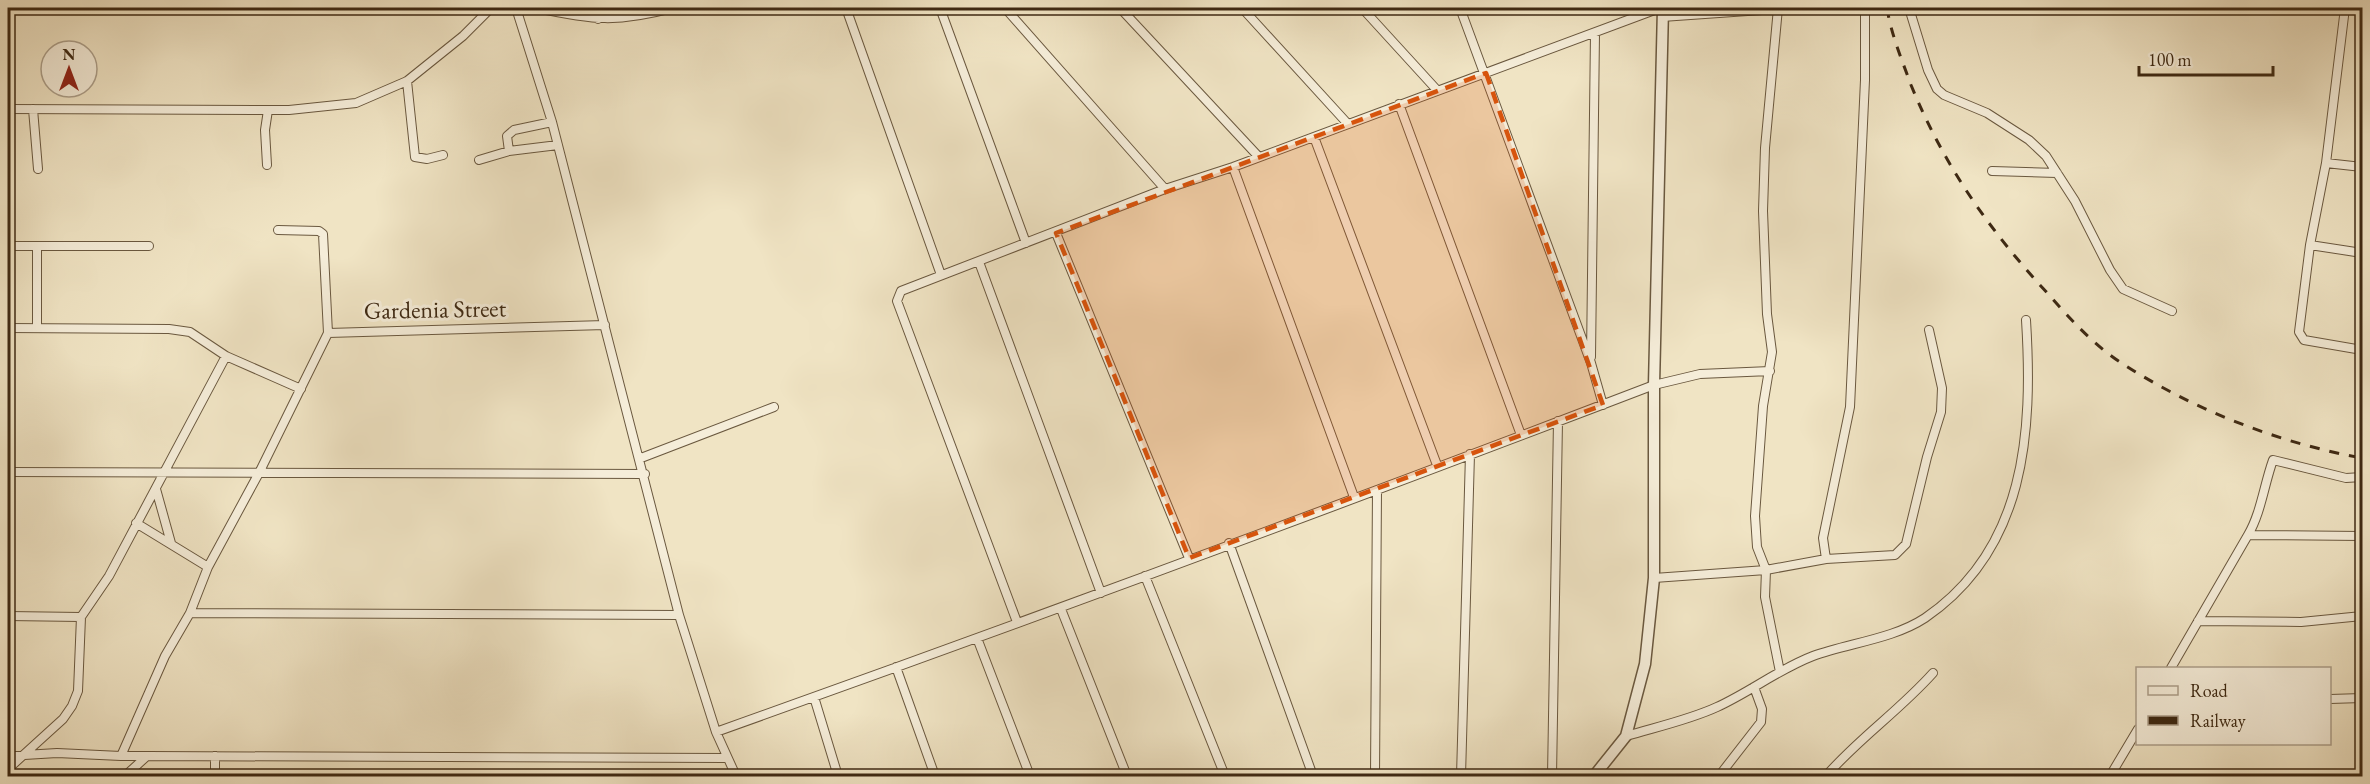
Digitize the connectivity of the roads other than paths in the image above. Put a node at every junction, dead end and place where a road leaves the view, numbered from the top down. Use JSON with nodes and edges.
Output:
{"nodes":[{"id":1,"x":491,"y":8,"type":"edge"},
{"id":2,"x":516,"y":8,"type":"edge"},
{"id":3,"x":537,"y":8,"type":"edge"},
{"id":4,"x":598,"y":8,"type":"edge"},
{"id":5,"x":673,"y":8,"type":"edge"},
{"id":6,"x":846,"y":8,"type":"edge"},
{"id":7,"x":939,"y":8,"type":"edge"},
{"id":8,"x":1005,"y":8,"type":"edge"},
{"id":9,"x":1120,"y":8,"type":"edge"},
{"id":10,"x":1242,"y":8,"type":"edge"},
{"id":11,"x":1362,"y":8,"type":"edge"},
{"id":12,"x":1460,"y":8,"type":"edge"},
{"id":13,"x":1778,"y":8,"type":"edge"},
{"id":14,"x":1789,"y":8,"type":"edge"},
{"id":15,"x":1865,"y":8,"type":"edge"},
{"id":16,"x":1909,"y":8,"type":"edge"},
{"id":17,"x":2345,"y":8,"type":"edge"},
{"id":18,"x":1662,"y":11,"type":"edge"},
{"id":19,"x":598,"y":20,"type":"junction"},
{"id":20,"x":1595,"y":33,"type":"junction"},
{"id":21,"x":1486,"y":73,"type":"junction"},
{"id":22,"x":406,"y":81,"type":"junction"},
{"id":23,"x":1436,"y":89,"type":"junction"},
{"id":24,"x":1399,"y":104,"type":"junction"},
{"id":25,"x":8,"y":109,"type":"edge"},
{"id":26,"x":33,"y":109,"type":"junction"},
{"id":27,"x":268,"y":110,"type":"junction"},
{"id":28,"x":552,"y":122,"type":"junction"},
{"id":29,"x":1347,"y":123,"type":"junction"},
{"id":30,"x":1314,"y":137,"type":"junction"},
{"id":31,"x":558,"y":145,"type":"junction"},
{"id":32,"x":509,"y":151,"type":"junction"},
{"id":33,"x":443,"y":156,"type":"dead end"},
{"id":34,"x":1258,"y":156,"type":"junction"},
{"id":35,"x":479,"y":160,"type":"dead end"},
{"id":36,"x":2326,"y":163,"type":"junction"},
{"id":37,"x":267,"y":165,"type":"dead end"},
{"id":38,"x":1233,"y":167,"type":"junction"},
{"id":39,"x":2362,"y":167,"type":"edge"},
{"id":40,"x":38,"y":169,"type":"dead end"},
{"id":41,"x":1992,"y":171,"type":"dead end"},
{"id":42,"x":2057,"y":173,"type":"junction"},
{"id":43,"x":1165,"y":189,"type":"junction"},
{"id":44,"x":278,"y":230,"type":"dead end"},
{"id":45,"x":1056,"y":233,"type":"junction"},
{"id":46,"x":1026,"y":243,"type":"junction"},
{"id":47,"x":2310,"y":245,"type":"junction"},
{"id":48,"x":8,"y":246,"type":"edge"},
{"id":49,"x":149,"y":246,"type":"dead end"},
{"id":50,"x":37,"y":247,"type":"junction"},
{"id":51,"x":2362,"y":254,"type":"edge"},
{"id":52,"x":979,"y":262,"type":"junction"},
{"id":53,"x":941,"y":275,"type":"junction"},
{"id":54,"x":2172,"y":311,"type":"dead end"},
{"id":55,"x":2026,"y":320,"type":"dead end"},
{"id":56,"x":605,"y":325,"type":"junction"},
{"id":57,"x":8,"y":327,"type":"edge"},
{"id":58,"x":38,"y":328,"type":"junction"},
{"id":59,"x":1929,"y":330,"type":"dead end"},
{"id":60,"x":328,"y":333,"type":"junction"},
{"id":61,"x":2362,"y":350,"type":"edge"},
{"id":62,"x":226,"y":356,"type":"junction"},
{"id":63,"x":1591,"y":363,"type":"junction"},
{"id":64,"x":1770,"y":371,"type":"junction"},
{"id":65,"x":1654,"y":385,"type":"junction"},
{"id":66,"x":301,"y":389,"type":"junction"},
{"id":67,"x":1603,"y":405,"type":"junction"},
{"id":68,"x":774,"y":407,"type":"dead end"},
{"id":69,"x":1558,"y":421,"type":"junction"},
{"id":70,"x":1521,"y":435,"type":"junction"},
{"id":71,"x":1470,"y":454,"type":"junction"},
{"id":72,"x":641,"y":458,"type":"junction"},
{"id":73,"x":1437,"y":465,"type":"junction"},
{"id":74,"x":260,"y":471,"type":"junction"},
{"id":75,"x":8,"y":472,"type":"edge"},
{"id":76,"x":165,"y":472,"type":"junction"},
{"id":77,"x":645,"y":474,"type":"junction"},
{"id":78,"x":2362,"y":477,"type":"edge"},
{"id":79,"x":156,"y":489,"type":"junction"},
{"id":80,"x":1377,"y":490,"type":"junction"},
{"id":81,"x":1354,"y":497,"type":"junction"},
{"id":82,"x":136,"y":523,"type":"junction"},
{"id":83,"x":2248,"y":536,"type":"junction"},
{"id":84,"x":2362,"y":536,"type":"edge"},
{"id":85,"x":171,"y":543,"type":"junction"},
{"id":86,"x":1229,"y":543,"type":"junction"},
{"id":87,"x":1189,"y":558,"type":"junction"},
{"id":88,"x":1826,"y":559,"type":"junction"},
{"id":89,"x":208,"y":567,"type":"junction"},
{"id":90,"x":1766,"y":570,"type":"junction"},
{"id":91,"x":1145,"y":576,"type":"junction"},
{"id":92,"x":1654,"y":578,"type":"junction"},
{"id":93,"x":1101,"y":593,"type":"junction"},
{"id":94,"x":1061,"y":609,"type":"junction"},
{"id":95,"x":190,"y":613,"type":"junction"},
{"id":96,"x":679,"y":615,"type":"junction"},
{"id":97,"x":8,"y":616,"type":"edge"},
{"id":98,"x":2362,"y":616,"type":"edge"},
{"id":99,"x":81,"y":617,"type":"junction"},
{"id":100,"x":2198,"y":621,"type":"junction"},
{"id":101,"x":1017,"y":622,"type":"junction"},
{"id":102,"x":977,"y":638,"type":"junction"},
{"id":103,"x":896,"y":667,"type":"junction"},
{"id":104,"x":2172,"y":667,"type":"edge"},
{"id":105,"x":1780,"y":672,"type":"junction"},
{"id":106,"x":1933,"y":673,"type":"dead end"},
{"id":107,"x":1754,"y":687,"type":"junction"},
{"id":108,"x":814,"y":697,"type":"junction"},
{"id":109,"x":2362,"y":698,"type":"edge"},
{"id":110,"x":2331,"y":699,"type":"edge"},
{"id":111,"x":716,"y":732,"type":"junction"},
{"id":112,"x":2136,"y":732,"type":"edge"},
{"id":113,"x":1626,"y":736,"type":"junction"},
{"id":114,"x":8,"y":756,"type":"edge"},
{"id":115,"x":24,"y":756,"type":"junction"},
{"id":116,"x":121,"y":756,"type":"junction"},
{"id":117,"x":147,"y":756,"type":"junction"},
{"id":118,"x":215,"y":756,"type":"junction"},
{"id":119,"x":727,"y":758,"type":"junction"},
{"id":120,"x":8,"y":770,"type":"edge"},
{"id":121,"x":125,"y":777,"type":"edge"},
{"id":122,"x":215,"y":777,"type":"edge"},
{"id":123,"x":735,"y":777,"type":"edge"},
{"id":124,"x":838,"y":777,"type":"edge"},
{"id":125,"x":935,"y":777,"type":"edge"},
{"id":126,"x":1030,"y":777,"type":"edge"},
{"id":127,"x":1126,"y":777,"type":"edge"},
{"id":128,"x":1225,"y":777,"type":"edge"},
{"id":129,"x":1313,"y":777,"type":"edge"},
{"id":130,"x":1375,"y":777,"type":"edge"},
{"id":131,"x":1461,"y":777,"type":"edge"},
{"id":132,"x":1552,"y":777,"type":"edge"},
{"id":133,"x":1594,"y":777,"type":"edge"},
{"id":134,"x":1719,"y":777,"type":"edge"},
{"id":135,"x":1826,"y":777,"type":"edge"},
{"id":136,"x":2110,"y":777,"type":"edge"}],
"edges":[{"from":1,"to":22,"type":"street"},
{"from":2,"to":28,"type":"street"},
{"from":3,"to":19,"type":"street"},
{"from":4,"to":19,"type":"street"},
{"from":5,"to":19,"type":"street"},
{"from":6,"to":53,"type":"street"},
{"from":7,"to":46,"type":"street"},
{"from":8,"to":43,"type":"street"},
{"from":9,"to":34,"type":"street"},
{"from":10,"to":29,"type":"street"},
{"from":11,"to":23,"type":"street"},
{"from":12,"to":21,"type":"street"},
{"from":13,"to":14,"type":"street"},
{"from":13,"to":18,"type":"street"},
{"from":13,"to":64,"type":"street"},
{"from":15,"to":88,"type":"street"},
{"from":16,"to":42,"type":"street"},
{"from":17,"to":36,"type":"street"},
{"from":18,"to":20,"type":"street"},
{"from":18,"to":65,"type":"street"},
{"from":20,"to":21,"type":"street"},
{"from":20,"to":63,"type":"street"},
{"from":21,"to":23,"type":"street"},
{"from":21,"to":63,"type":"street"},
{"from":22,"to":27,"type":"street"},
{"from":22,"to":33,"type":"street"},
{"from":23,"to":24,"type":"street"},
{"from":24,"to":29,"type":"street"},
{"from":24,"to":70,"type":"street"},
{"from":25,"to":26,"type":"street"},
{"from":26,"to":27,"type":"street"},
{"from":26,"to":40,"type":"street"},
{"from":27,"to":37,"type":"street"},
{"from":28,"to":31,"type":"street"},
{"from":28,"to":32,"type":"street"},
{"from":29,"to":30,"type":"street"},
{"from":30,"to":34,"type":"street"},
{"from":30,"to":73,"type":"street"},
{"from":31,"to":32,"type":"street"},
{"from":31,"to":56,"type":"street"},
{"from":32,"to":35,"type":"street"},
{"from":34,"to":38,"type":"street"},
{"from":36,"to":39,"type":"street"},
{"from":36,"to":47,"type":"street"},
{"from":38,"to":43,"type":"street"},
{"from":38,"to":81,"type":"street"},
{"from":41,"to":42,"type":"street"},
{"from":42,"to":54,"type":"street"},
{"from":43,"to":45,"type":"street"},
{"from":44,"to":60,"type":"street"},
{"from":45,"to":46,"type":"street"},
{"from":45,"to":87,"type":"street"},
{"from":46,"to":52,"type":"street"},
{"from":47,"to":51,"type":"street"},
{"from":47,"to":61,"type":"street"},
{"from":48,"to":50,"type":"street"},
{"from":49,"to":50,"type":"street"},
{"from":50,"to":58,"type":"street"},
{"from":52,"to":53,"type":"street"},
{"from":52,"to":93,"type":"street"},
{"from":53,"to":101,"type":"street"},
{"from":55,"to":105,"type":"street"},
{"from":56,"to":60,"type":"street","name":"Gardenia Street"},
{"from":56,"to":72,"type":"street"},
{"from":57,"to":58,"type":"street"},
{"from":58,"to":62,"type":"street"},
{"from":59,"to":88,"type":"street"},
{"from":60,"to":66,"type":"street"},
{"from":62,"to":66,"type":"street"},
{"from":62,"to":76,"type":"street"},
{"from":63,"to":67,"type":"street"},
{"from":64,"to":65,"type":"street"},
{"from":64,"to":90,"type":"street"},
{"from":65,"to":67,"type":"street"},
{"from":65,"to":92,"type":"street"},
{"from":66,"to":74,"type":"street"},
{"from":67,"to":69,"type":"street"},
{"from":68,"to":72,"type":"street"},
{"from":69,"to":70,"type":"street"},
{"from":69,"to":132,"type":"street"},
{"from":70,"to":71,"type":"street"},
{"from":71,"to":73,"type":"street"},
{"from":71,"to":131,"type":"street"},
{"from":72,"to":77,"type":"street"},
{"from":73,"to":80,"type":"street"},
{"from":74,"to":76,"type":"street"},
{"from":74,"to":77,"type":"street"},
{"from":74,"to":89,"type":"street"},
{"from":75,"to":76,"type":"street"},
{"from":76,"to":79,"type":"street"},
{"from":77,"to":96,"type":"street"},
{"from":78,"to":83,"type":"street"},
{"from":79,"to":82,"type":"street"},
{"from":79,"to":85,"type":"street"},
{"from":80,"to":81,"type":"street"},
{"from":80,"to":130,"type":"street"},
{"from":81,"to":86,"type":"street"},
{"from":82,"to":85,"type":"street"},
{"from":82,"to":99,"type":"street"},
{"from":83,"to":84,"type":"street"},
{"from":83,"to":100,"type":"street"},
{"from":85,"to":89,"type":"street"},
{"from":86,"to":87,"type":"street"},
{"from":86,"to":129,"type":"street"},
{"from":87,"to":91,"type":"street"},
{"from":88,"to":90,"type":"street"},
{"from":89,"to":95,"type":"street"},
{"from":90,"to":92,"type":"street"},
{"from":90,"to":105,"type":"street"},
{"from":91,"to":93,"type":"street"},
{"from":91,"to":128,"type":"street"},
{"from":92,"to":113,"type":"street"},
{"from":93,"to":94,"type":"street"},
{"from":94,"to":101,"type":"street"},
{"from":94,"to":127,"type":"street"},
{"from":95,"to":96,"type":"street"},
{"from":95,"to":116,"type":"street"},
{"from":96,"to":111,"type":"street"},
{"from":97,"to":99,"type":"street"},
{"from":98,"to":100,"type":"street"},
{"from":99,"to":115,"type":"street"},
{"from":100,"to":104,"type":"street"},
{"from":101,"to":102,"type":"street"},
{"from":102,"to":103,"type":"street"},
{"from":102,"to":126,"type":"street"},
{"from":103,"to":108,"type":"street"},
{"from":103,"to":125,"type":"street"},
{"from":105,"to":107,"type":"street"},
{"from":106,"to":135,"type":"street"},
{"from":107,"to":113,"type":"street"},
{"from":107,"to":134,"type":"street"},
{"from":108,"to":111,"type":"street"},
{"from":108,"to":124,"type":"street"},
{"from":109,"to":110,"type":"street"},
{"from":111,"to":119,"type":"street"},
{"from":112,"to":136,"type":"street"},
{"from":113,"to":133,"type":"street"},
{"from":114,"to":115,"type":"street"},
{"from":115,"to":116,"type":"street"},
{"from":115,"to":120,"type":"street"},
{"from":116,"to":117,"type":"street"},
{"from":117,"to":118,"type":"street"},
{"from":117,"to":121,"type":"street"},
{"from":118,"to":119,"type":"street"},
{"from":118,"to":122,"type":"street"},
{"from":119,"to":123,"type":"street"}]}
